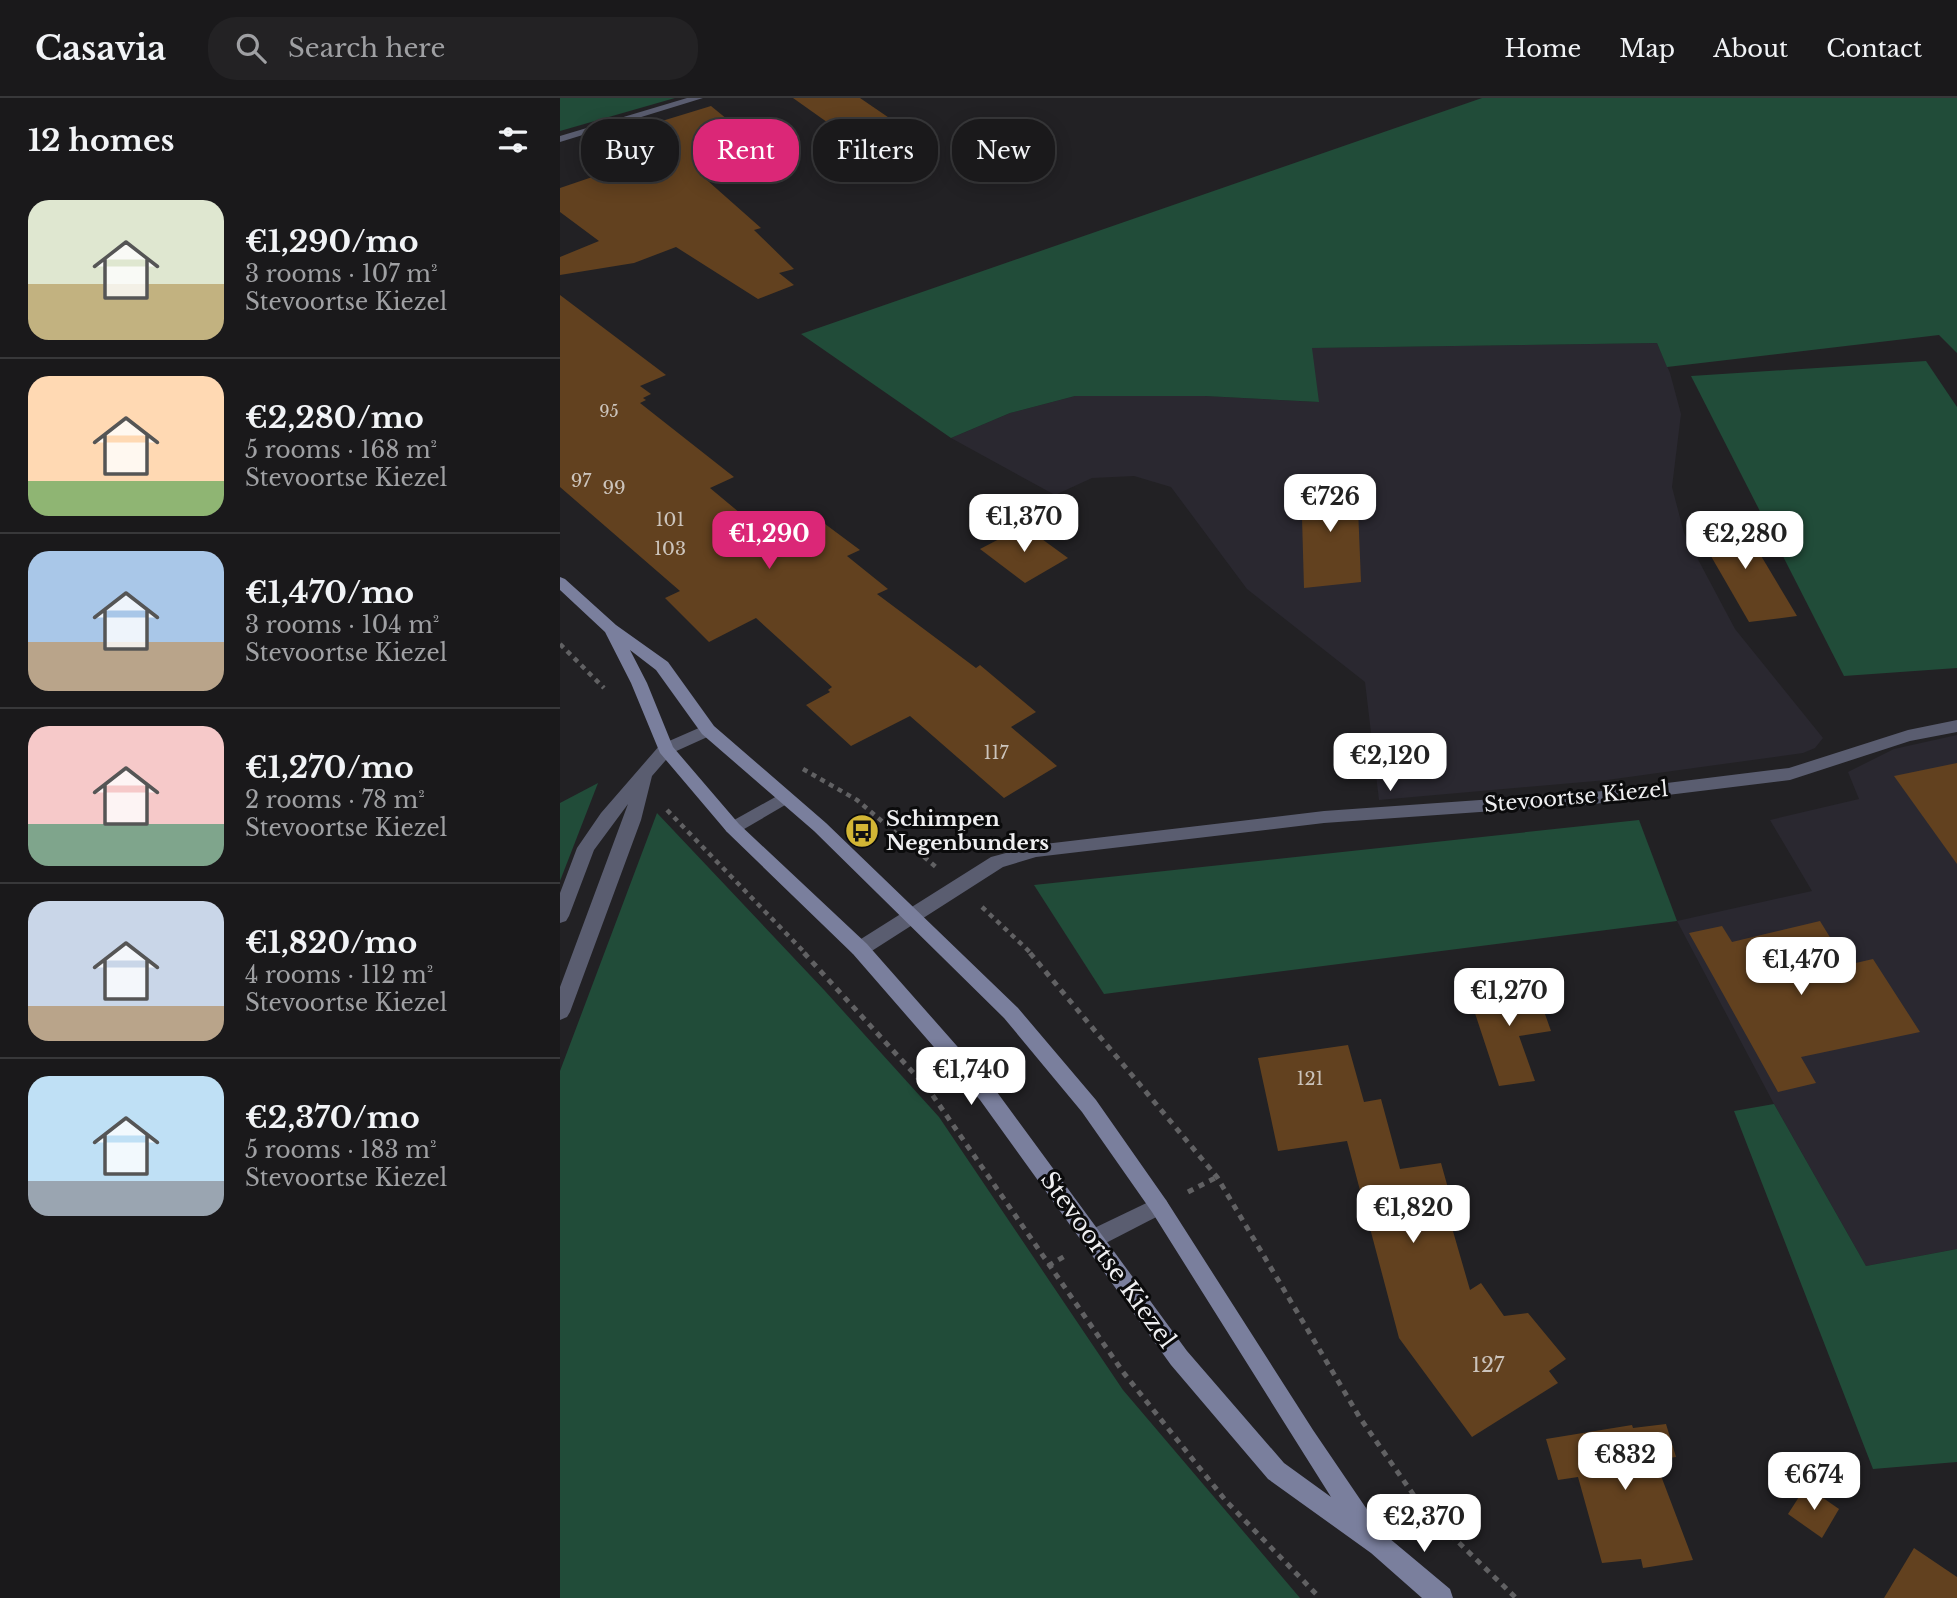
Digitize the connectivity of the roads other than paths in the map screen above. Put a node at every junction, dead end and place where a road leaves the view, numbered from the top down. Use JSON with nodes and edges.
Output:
{"nodes":[{"id":1,"x":698,"y":98,"type":"edge"},
{"id":2,"x":560,"y":139,"type":"edge"},
{"id":3,"x":560,"y":582,"type":"edge"},
{"id":4,"x":611,"y":629,"type":"junction"},
{"id":5,"x":1957,"y":726,"type":"edge"},
{"id":6,"x":708,"y":730,"type":"junction"},
{"id":7,"x":666,"y":749,"type":"junction"},
{"id":8,"x":644,"y":777,"type":"junction"},
{"id":9,"x":786,"y":797,"type":"junction"},
{"id":10,"x":733,"y":828,"type":"junction"},
{"id":11,"x":913,"y":915,"type":"junction"},
{"id":12,"x":560,"y":916,"type":"edge"},
{"id":13,"x":860,"y":950,"type":"junction"},
{"id":14,"x":560,"y":1012,"type":"edge"},
{"id":15,"x":1159,"y":1206,"type":"junction"},
{"id":16,"x":1093,"y":1239,"type":"junction"},
{"id":17,"x":1379,"y":1545,"type":"junction"},
{"id":18,"x":1441,"y":1598,"type":"edge"}],
"edges":[{"from":1,"to":2,"type":"street"},
{"from":3,"to":4,"type":"main road","name":"Stevoortse Kiezel"},
{"from":4,"to":6,"type":"main road","name":"Stevoortse Kiezel"},
{"from":4,"to":7,"type":"main road","name":"Stevoortse Kiezel"},
{"from":5,"to":11,"type":"street","name":"Stevoortse Kiezel"},
{"from":6,"to":7,"type":"street"},
{"from":6,"to":9,"type":"main road","name":"Stevoortse Kiezel"},
{"from":7,"to":8,"type":"street"},
{"from":7,"to":10,"type":"main road","name":"Stevoortse Kiezel"},
{"from":8,"to":12,"type":"street"},
{"from":8,"to":14,"type":"street"},
{"from":9,"to":10,"type":"street"},
{"from":9,"to":11,"type":"main road","name":"Stevoortse Kiezel"},
{"from":10,"to":13,"type":"main road","name":"Stevoortse Kiezel"},
{"from":11,"to":13,"type":"street","name":"Stevoortse Kiezel"},
{"from":11,"to":15,"type":"main road","name":"Stevoortse Kiezel"},
{"from":13,"to":16,"type":"main road","name":"Stevoortse Kiezel"},
{"from":15,"to":16,"type":"street"},
{"from":15,"to":17,"type":"main road","name":"Stevoortse Kiezel"},
{"from":16,"to":17,"type":"main road","name":"Stevoortse Kiezel"},
{"from":17,"to":18,"type":"main road","name":"Stevoortse Kiezel"}]}
